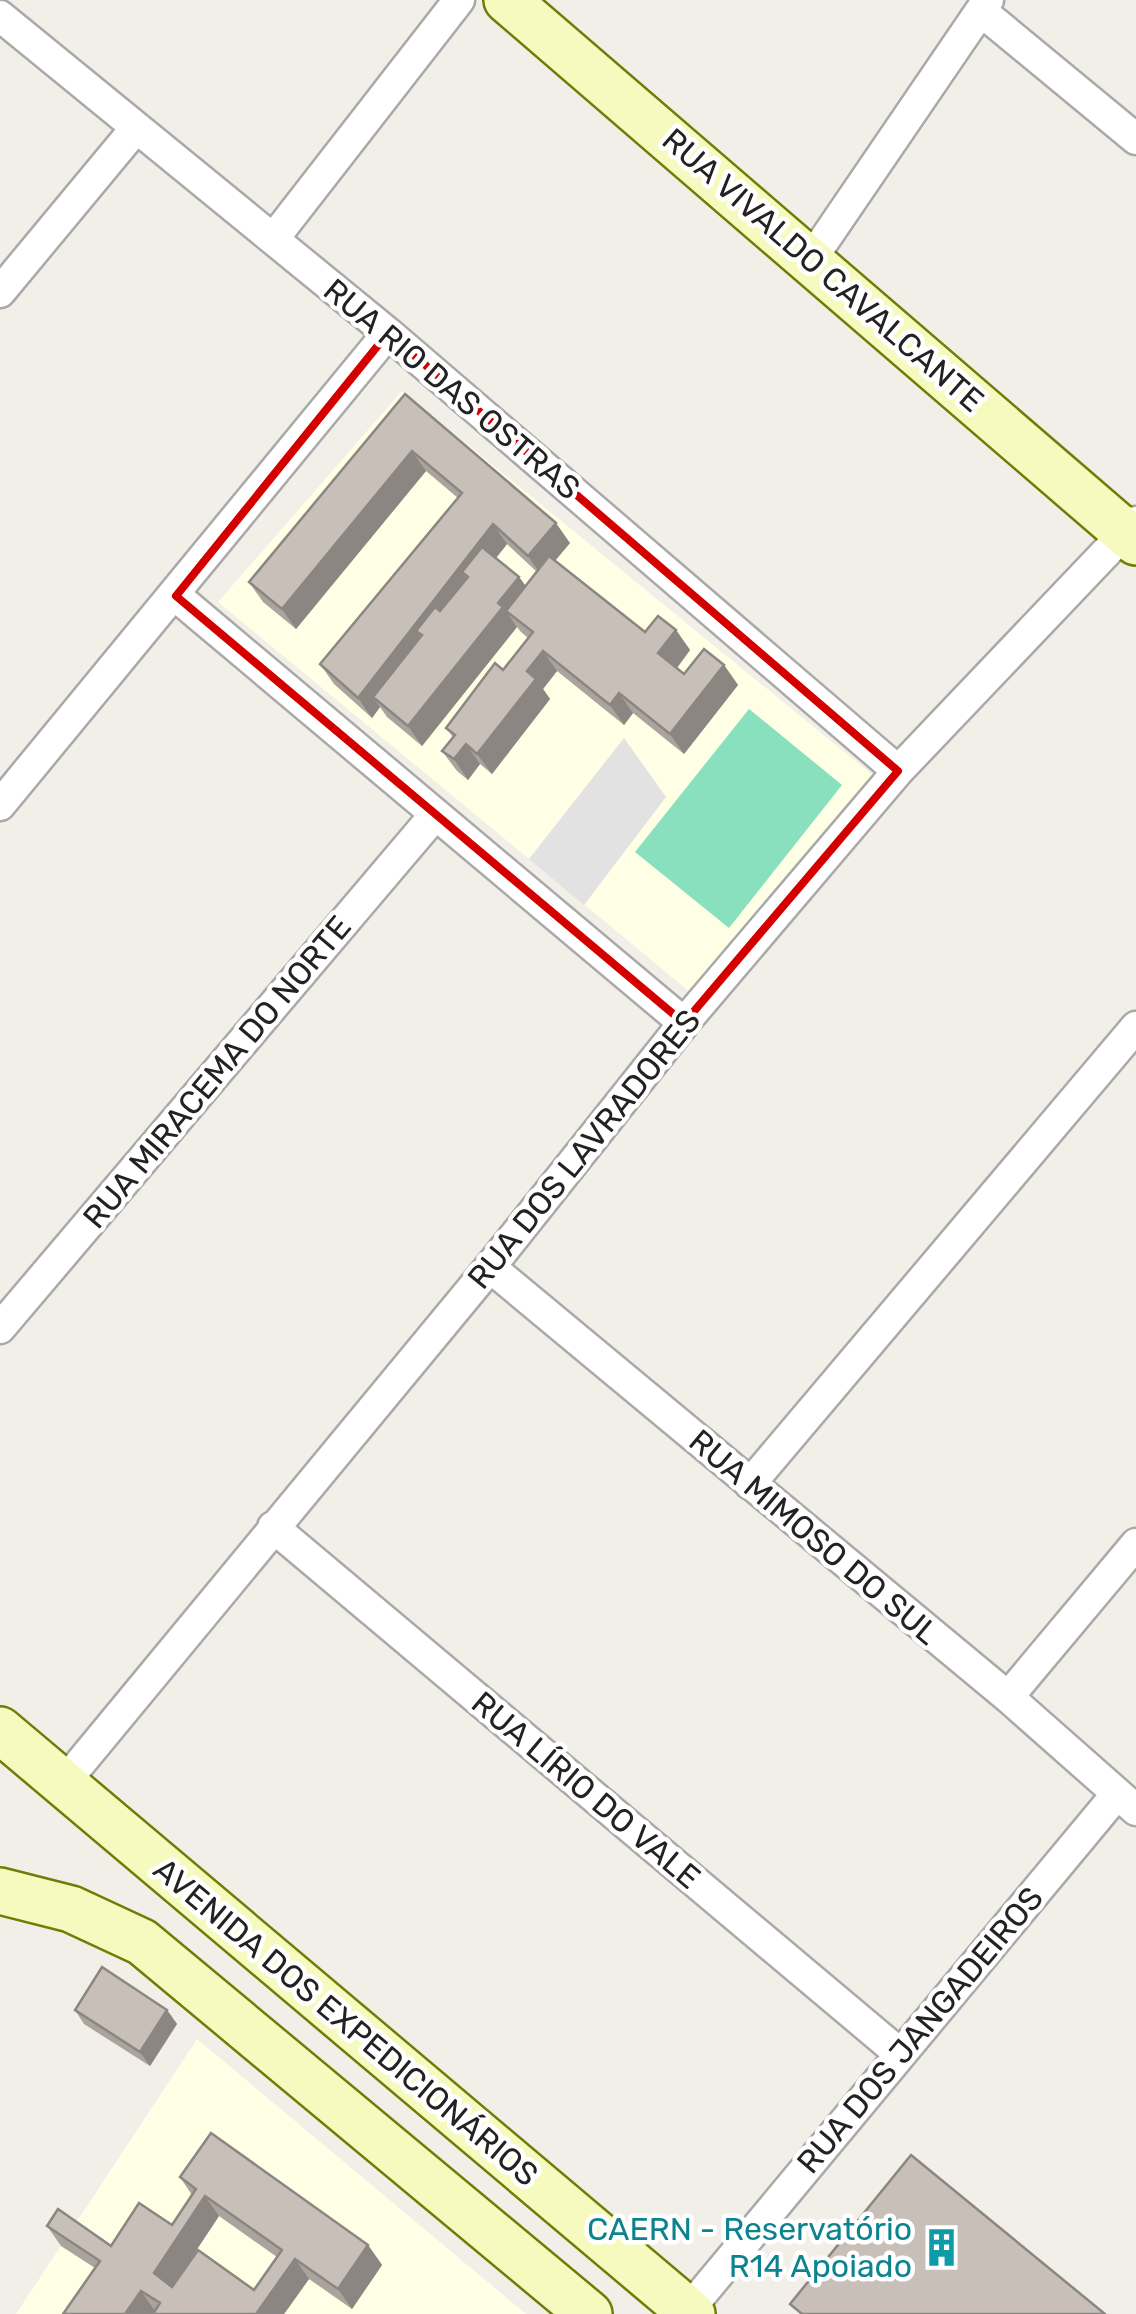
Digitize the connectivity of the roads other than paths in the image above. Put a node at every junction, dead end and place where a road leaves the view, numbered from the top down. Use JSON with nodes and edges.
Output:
{"nodes":[{"id":1,"x":459,"y":0,"type":"edge"},
{"id":2,"x":508,"y":0,"type":"edge"},
{"id":3,"x":984,"y":5,"type":"edge"},
{"id":4,"x":0,"y":16,"type":"edge"},
{"id":5,"x":136,"y":128,"type":"junction"},
{"id":6,"x":1136,"y":139,"type":"edge"},
{"id":7,"x":274,"y":238,"type":"junction"},
{"id":8,"x":812,"y":258,"type":"junction"},
{"id":9,"x":0,"y":292,"type":"edge"},
{"id":10,"x":388,"y":333,"type":"junction"},
{"id":11,"x":1133,"y":532,"type":"edge"},
{"id":12,"x":176,"y":596,"type":"junction"},
{"id":13,"x":898,"y":771,"type":"junction"},
{"id":14,"x":0,"y":805,"type":"edge"},
{"id":15,"x":434,"y":816,"type":"junction"},
{"id":16,"x":684,"y":1024,"type":"junction"},
{"id":17,"x":1136,"y":1027,"type":"edge"},
{"id":18,"x":490,"y":1267,"type":"junction"},
{"id":19,"x":0,"y":1328,"type":"edge"},
{"id":20,"x":750,"y":1484,"type":"junction"},
{"id":21,"x":273,"y":1527,"type":"junction"},
{"id":22,"x":1136,"y":1544,"type":"edge"},
{"id":23,"x":1008,"y":1696,"type":"junction"},
{"id":24,"x":0,"y":1730,"type":"edge"},
{"id":25,"x":63,"y":1784,"type":"junction"},
{"id":26,"x":1127,"y":1802,"type":"edge"},
{"id":27,"x":1,"y":1892,"type":"edge"},
{"id":28,"x":899,"y":2053,"type":"junction"},
{"id":29,"x":688,"y":2313,"type":"edge"},
{"id":30,"x":589,"y":2314,"type":"edge"}],
"edges":[{"from":1,"to":7,"type":"street"},
{"from":2,"to":8,"type":"street","name":"RUA VIVALDO CAVALCANTE"},
{"from":3,"to":6,"type":"street"},
{"from":3,"to":8,"type":"street"},
{"from":4,"to":5,"type":"street","name":"RUA RIO DAS OSTRAS"},
{"from":5,"to":7,"type":"street","name":"RUA RIO DAS OSTRAS"},
{"from":5,"to":9,"type":"street"},
{"from":7,"to":10,"type":"street","name":"RUA RIO DAS OSTRAS"},
{"from":8,"to":11,"type":"street","name":"RUA VIVALDO CAVALCANTE"},
{"from":10,"to":12,"type":"street"},
{"from":10,"to":13,"type":"street","name":"RUA RIO DAS OSTRAS"},
{"from":11,"to":13,"type":"street","name":"RUA DOS LAVRADORES"},
{"from":12,"to":14,"type":"street"},
{"from":12,"to":15,"type":"street"},
{"from":13,"to":16,"type":"street","name":"RUA DOS LAVRADORES"},
{"from":15,"to":16,"type":"street"},
{"from":15,"to":19,"type":"street","name":"RUA MIRACEMA DO NORTE"},
{"from":16,"to":18,"type":"street","name":"RUA DOS LAVRADORES"},
{"from":17,"to":20,"type":"street"},
{"from":18,"to":20,"type":"street","name":"RUA MIMOSO DO SUL"},
{"from":18,"to":21,"type":"street","name":"RUA DOS LAVRADORES"},
{"from":20,"to":23,"type":"street","name":"RUA MIMOSO DO SUL"},
{"from":21,"to":25,"type":"street","name":"RUA DOS LAVRADORES"},
{"from":21,"to":28,"type":"street","name":"RUA LÍRIO DO VALE"},
{"from":22,"to":23,"type":"street"},
{"from":23,"to":26,"type":"street","name":"RUA MIMOSO DO SUL"},
{"from":24,"to":25,"type":"street","name":"AVENIDA DOS EXPEDICIONÁRIOS"},
{"from":25,"to":29,"type":"street","name":"AVENIDA DOS EXPEDICIONÁRIOS"},
{"from":26,"to":28,"type":"street","name":"RUA DOS JANGADEIROS"},
{"from":27,"to":30,"type":"street","name":"AVENIDA DOS EXPEDICIONÁRIOS"},
{"from":28,"to":29,"type":"street","name":"RUA DOS JANGADEIROS"}]}
